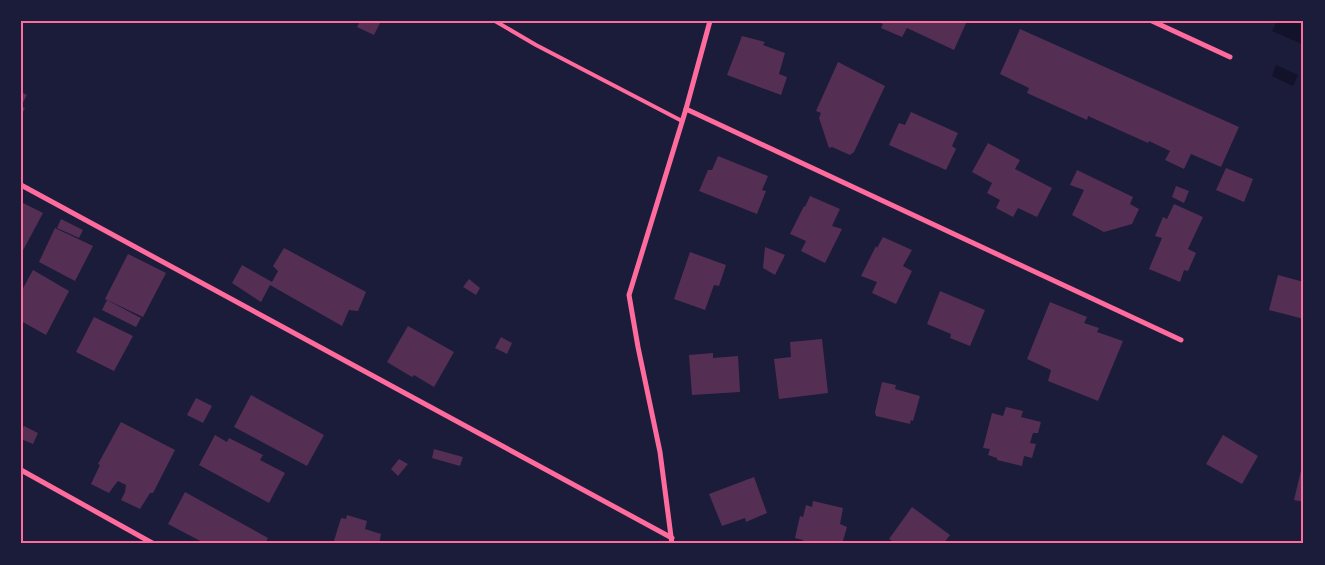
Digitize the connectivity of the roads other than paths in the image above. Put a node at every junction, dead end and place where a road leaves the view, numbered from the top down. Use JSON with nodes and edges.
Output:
{"nodes":[{"id":1,"x":495,"y":21,"type":"edge"},
{"id":2,"x":710,"y":21,"type":"edge"},
{"id":3,"x":1152,"y":21,"type":"edge"},
{"id":4,"x":1230,"y":57,"type":"dead end"},
{"id":5,"x":686,"y":109,"type":"junction"},
{"id":6,"x":682,"y":121,"type":"junction"},
{"id":7,"x":21,"y":185,"type":"edge"},
{"id":8,"x":1181,"y":340,"type":"dead end"},
{"id":9,"x":21,"y":470,"type":"edge"},
{"id":10,"x":672,"y":541,"type":"edge"},
{"id":11,"x":154,"y":544,"type":"edge"}],
"edges":[{"from":1,"to":6,"type":"lane"},
{"from":2,"to":5,"type":"street"},
{"from":3,"to":4,"type":"street"},
{"from":5,"to":6,"type":"street"},
{"from":5,"to":8,"type":"street"},
{"from":6,"to":10,"type":"street"},
{"from":7,"to":10,"type":"street"},
{"from":9,"to":11,"type":"street"}]}
